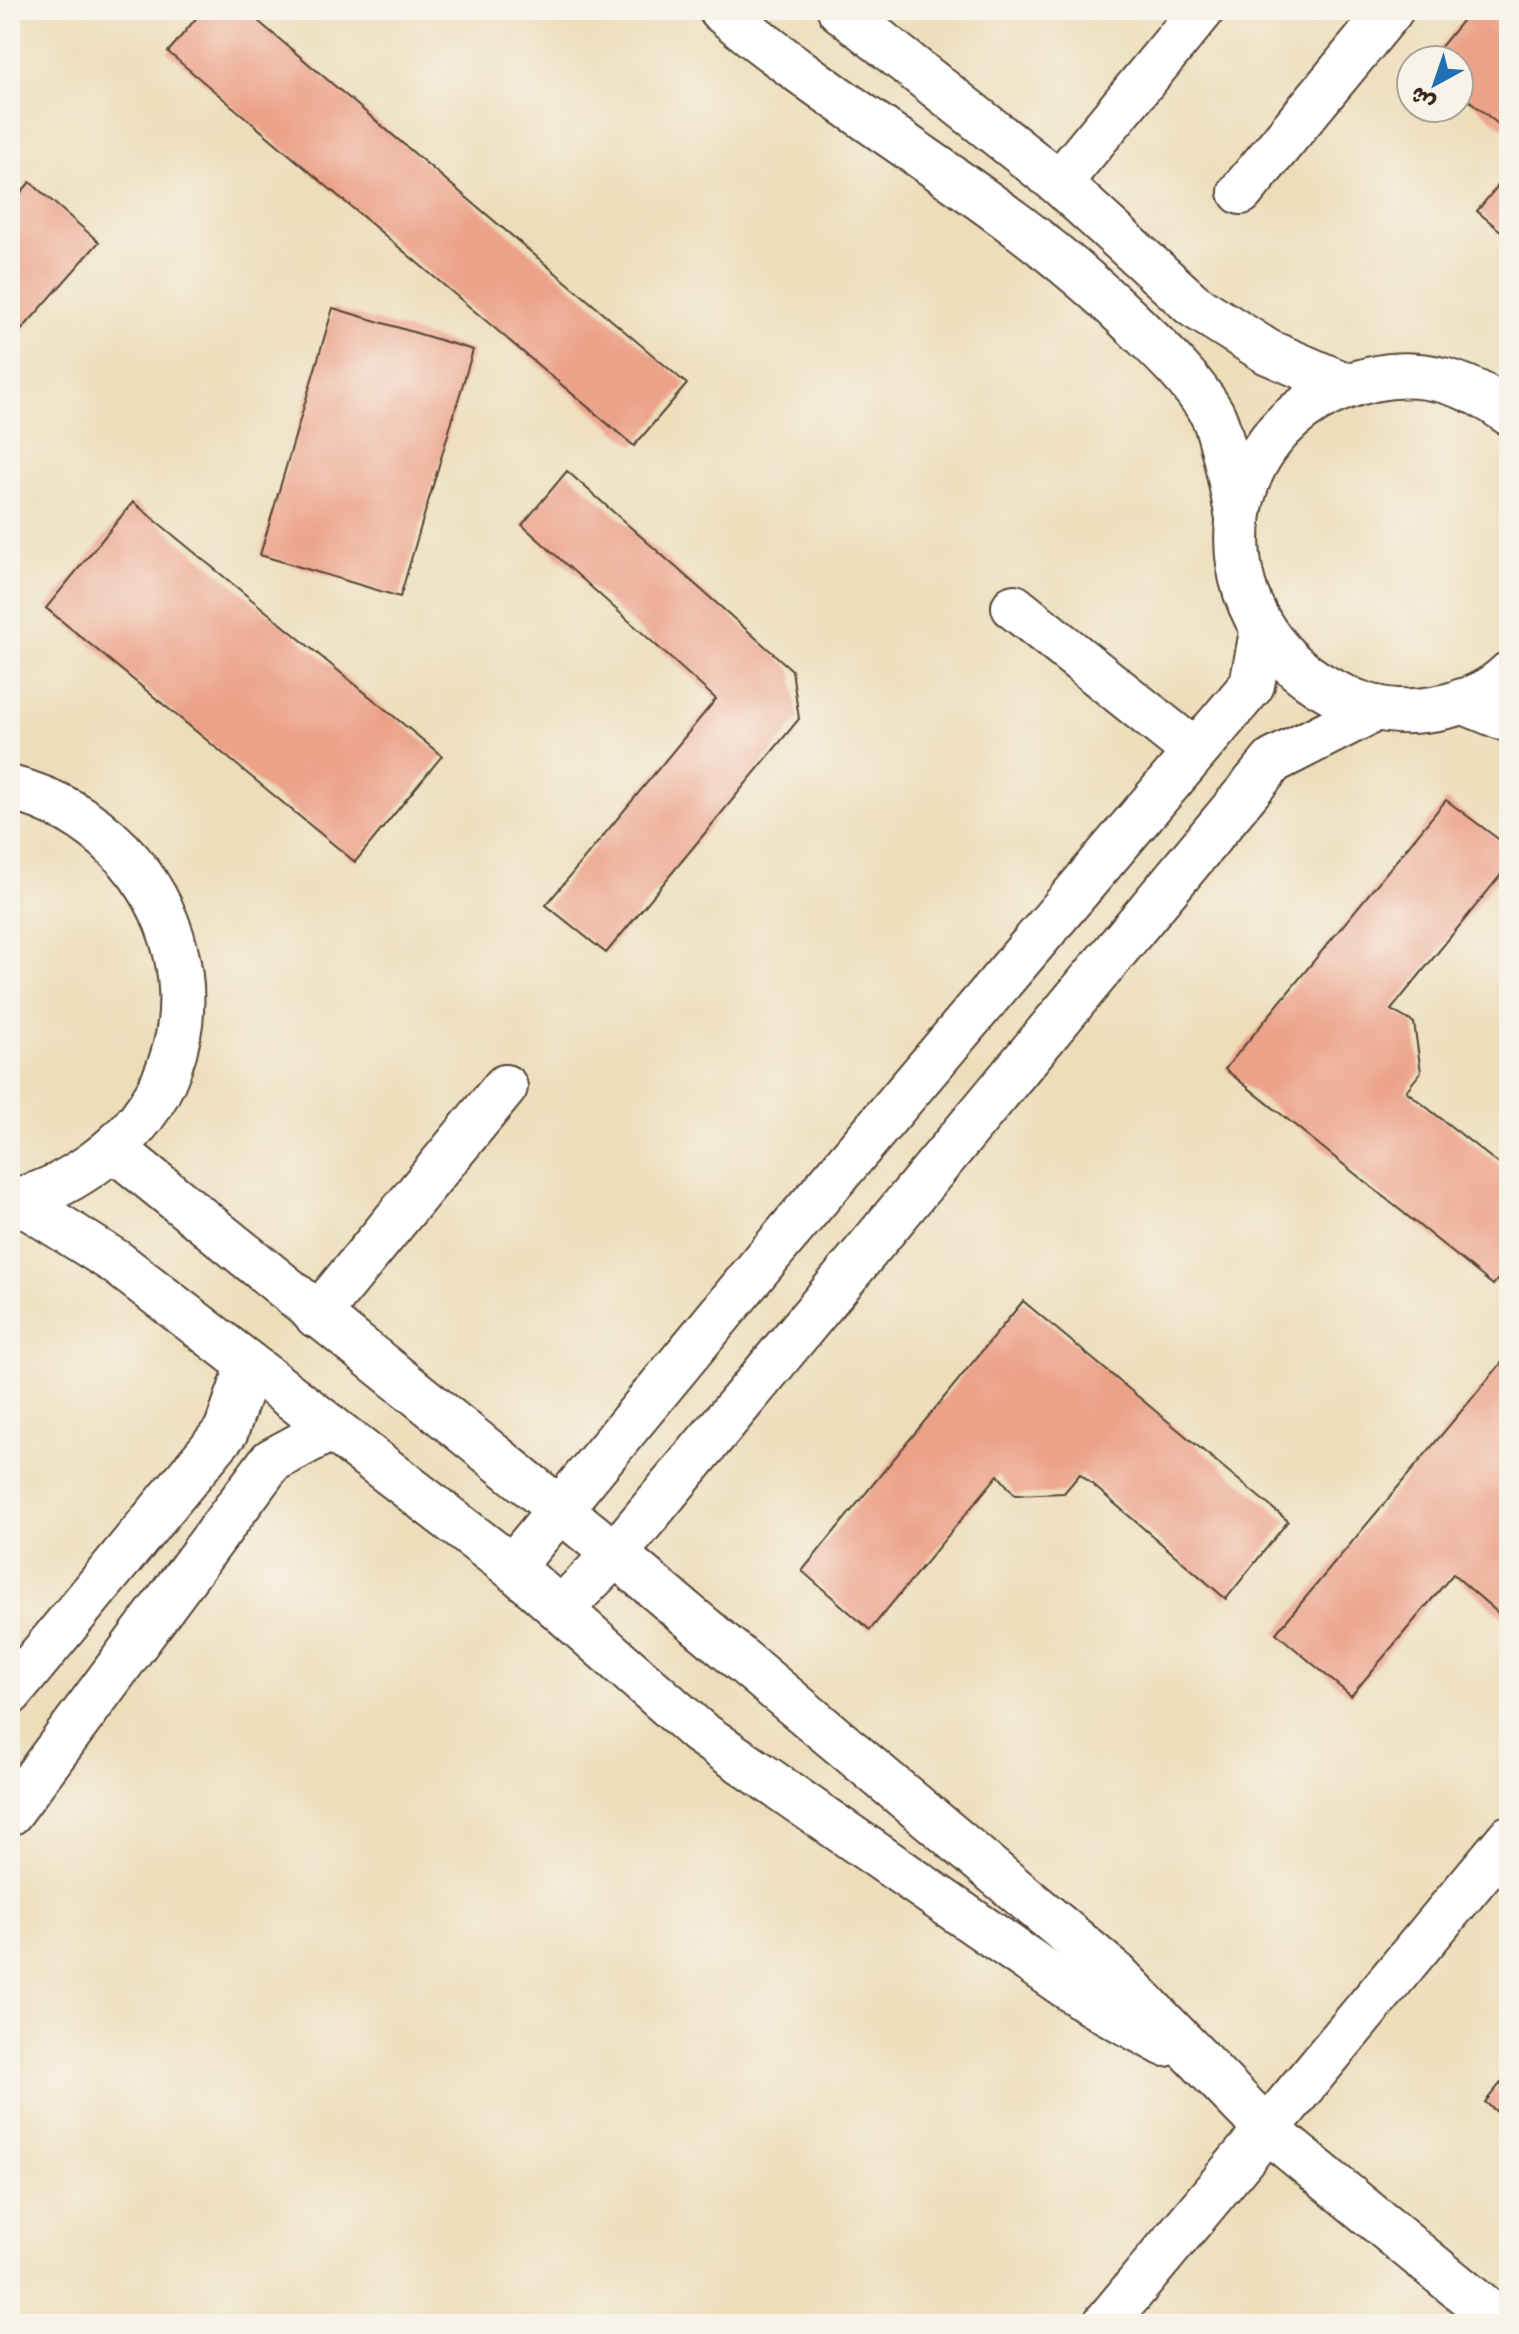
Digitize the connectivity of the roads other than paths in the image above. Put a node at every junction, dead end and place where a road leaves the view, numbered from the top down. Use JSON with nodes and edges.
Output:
{"nodes":[{"id":1,"x":721,"y":10,"type":"edge"},
{"id":2,"x":840,"y":10,"type":"edge"},
{"id":3,"x":1202,"y":10,"type":"edge"},
{"id":4,"x":1391,"y":10,"type":"edge"},
{"id":5,"x":1059,"y":183,"type":"junction"},
{"id":6,"x":1241,"y":192,"type":"dead end"},
{"id":7,"x":1509,"y":376,"type":"edge"},
{"id":8,"x":1345,"y":385,"type":"junction"},
{"id":9,"x":1462,"y":386,"type":"junction"},
{"id":10,"x":1509,"y":413,"type":"edge"},
{"id":11,"x":1238,"y":517,"type":"junction"},
{"id":12,"x":1014,"y":607,"type":"dead end"},
{"id":13,"x":1262,"y":632,"type":"junction"},
{"id":14,"x":1509,"y":674,"type":"edge"},
{"id":15,"x":1462,"y":701,"type":"junction"},
{"id":16,"x":1377,"y":708,"type":"junction"},
{"id":17,"x":1509,"y":720,"type":"edge"},
{"id":18,"x":1194,"y":751,"type":"junction"},
{"id":19,"x":10,"y":788,"type":"edge"},
{"id":20,"x":505,"y":1087,"type":"dead end"},
{"id":21,"x":114,"y":1149,"type":"junction"},
{"id":22,"x":12,"y":1201,"type":"edge"},
{"id":23,"x":317,"y":1316,"type":"junction"},
{"id":24,"x":249,"y":1365,"type":"junction"},
{"id":25,"x":330,"y":1429,"type":"junction"},
{"id":26,"x":560,"y":1511,"type":"junction"},
{"id":27,"x":615,"y":1554,"type":"junction"},
{"id":28,"x":512,"y":1567,"type":"junction"},
{"id":29,"x":561,"y":1609,"type":"junction"},
{"id":30,"x":10,"y":1693,"type":"edge"},
{"id":31,"x":10,"y":1813,"type":"edge"},
{"id":32,"x":1509,"y":1838,"type":"edge"},
{"id":33,"x":1205,"y":2066,"type":"junction"},
{"id":34,"x":1266,"y":2129,"type":"junction"},
{"id":35,"x":1105,"y":2324,"type":"edge"},
{"id":36,"x":1503,"y":2324,"type":"edge"}],
"edges":[{"from":1,"to":11,"type":"street"},
{"from":2,"to":5,"type":"street"},
{"from":3,"to":5,"type":"street"},
{"from":4,"to":6,"type":"street"},
{"from":5,"to":8,"type":"street"},
{"from":7,"to":9,"type":"street"},
{"from":8,"to":9,"type":"street"},
{"from":8,"to":11,"type":"street"},
{"from":9,"to":10,"type":"street"},
{"from":11,"to":13,"type":"street"},
{"from":12,"to":18,"type":"street"},
{"from":13,"to":16,"type":"street"},
{"from":13,"to":18,"type":"street"},
{"from":14,"to":15,"type":"street"},
{"from":15,"to":16,"type":"street"},
{"from":15,"to":17,"type":"street"},
{"from":16,"to":27,"type":"street"},
{"from":18,"to":26,"type":"street"},
{"from":19,"to":21,"type":"street"},
{"from":20,"to":23,"type":"street"},
{"from":21,"to":22,"type":"street"},
{"from":21,"to":23,"type":"street"},
{"from":22,"to":24,"type":"street"},
{"from":23,"to":26,"type":"street"},
{"from":24,"to":25,"type":"street"},
{"from":24,"to":30,"type":"street"},
{"from":25,"to":28,"type":"street"},
{"from":25,"to":31,"type":"street"},
{"from":26,"to":27,"type":"street"},
{"from":26,"to":28,"type":"street"},
{"from":27,"to":29,"type":"street"},
{"from":27,"to":33,"type":"street"},
{"from":28,"to":29,"type":"street"},
{"from":29,"to":33,"type":"street"},
{"from":32,"to":34,"type":"street"},
{"from":33,"to":34,"type":"street"},
{"from":34,"to":35,"type":"street"},
{"from":34,"to":36,"type":"street"}]}
